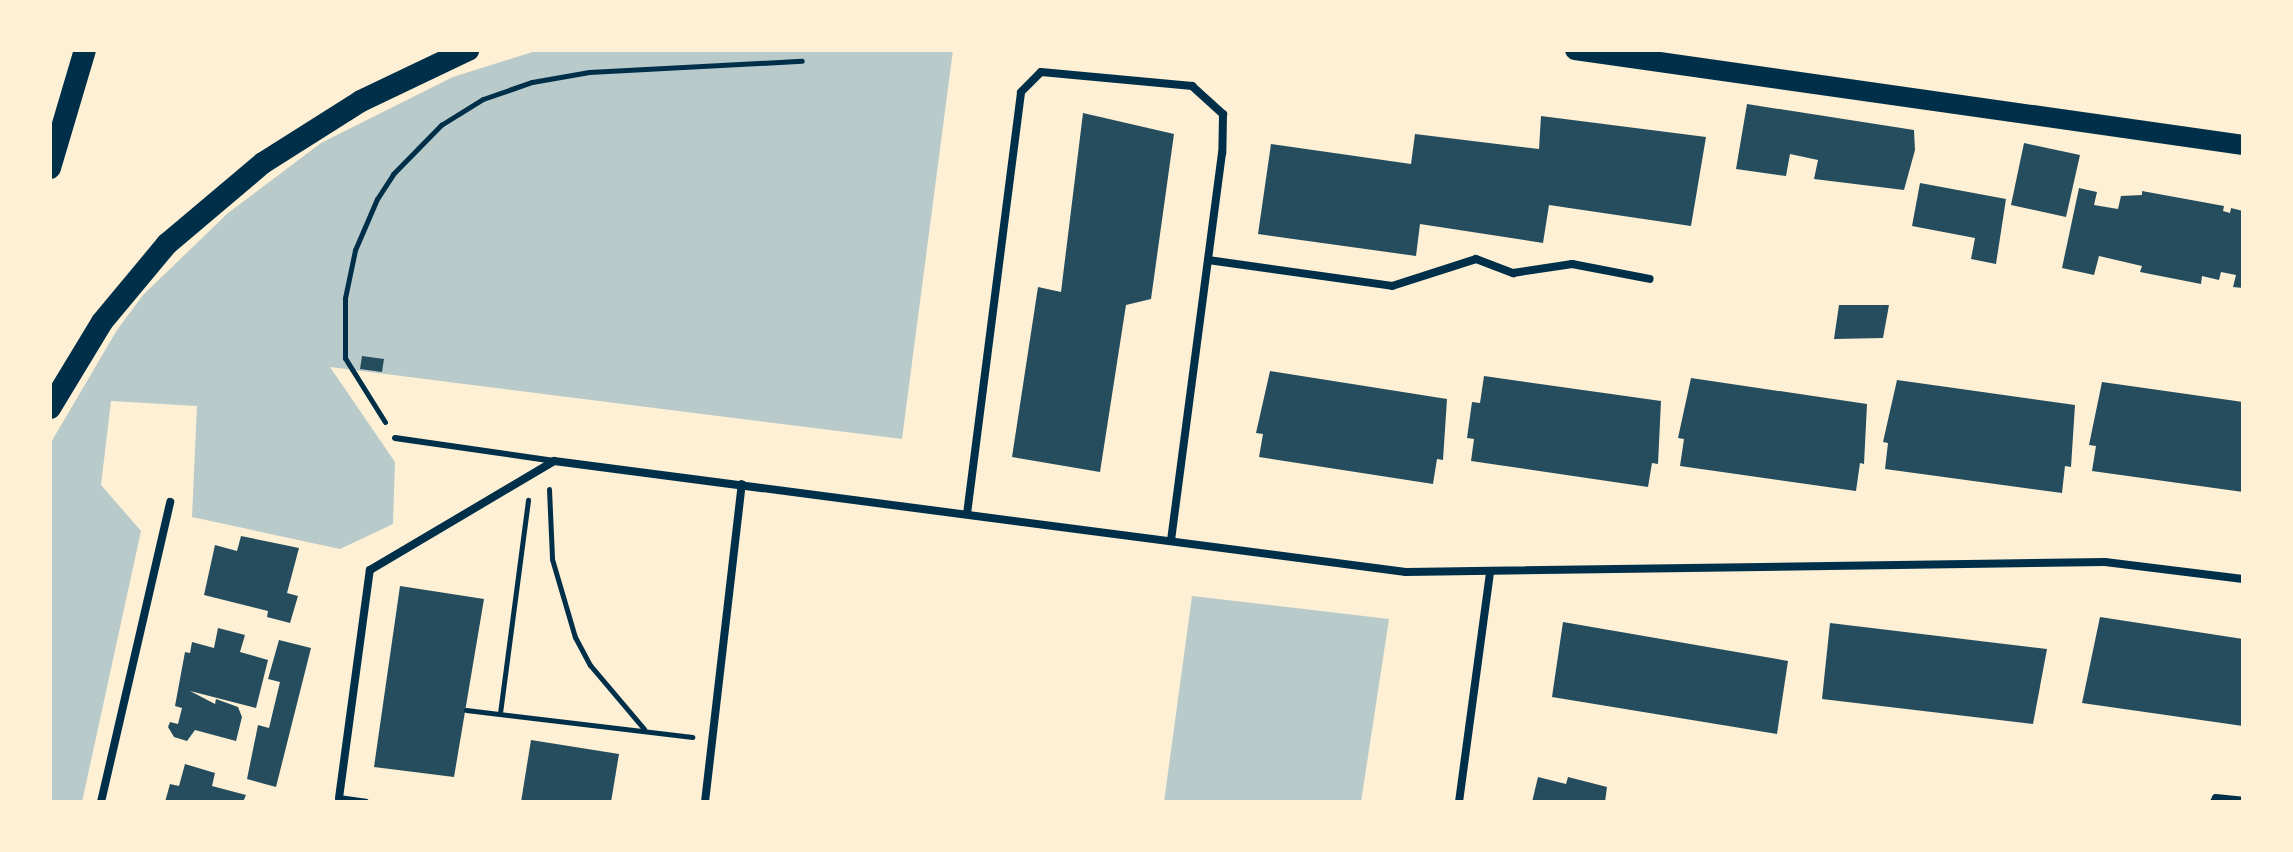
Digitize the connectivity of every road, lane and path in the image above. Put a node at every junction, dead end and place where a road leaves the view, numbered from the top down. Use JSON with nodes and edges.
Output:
{"nodes":[{"id":1,"x":85,"y":50,"type":"edge"},
{"id":2,"x":468,"y":50,"type":"edge"},
{"id":3,"x":1575,"y":50,"type":"edge"},
{"id":4,"x":802,"y":61,"type":"dead end"},
{"id":5,"x":2243,"y":145,"type":"edge"},
{"id":6,"x":50,"y":168,"type":"edge"},
{"id":7,"x":1208,"y":260,"type":"junction"},
{"id":8,"x":1650,"y":279,"type":"dead end"},
{"id":9,"x":50,"y":408,"type":"edge"},
{"id":10,"x":395,"y":438,"type":"joint"},
{"id":11,"x":554,"y":461,"type":"junction"},
{"id":12,"x":531,"y":473,"type":"junction"},
{"id":13,"x":742,"y":484,"type":"junction"},
{"id":14,"x":170,"y":502,"type":"dead end"},
{"id":15,"x":967,"y":514,"type":"junction"},
{"id":16,"x":1171,"y":541,"type":"junction"},
{"id":17,"x":1490,"y":574,"type":"junction"},
{"id":18,"x":2243,"y":579,"type":"edge"},
{"id":19,"x":466,"y":710,"type":"dead end"},
{"id":20,"x":500,"y":713,"type":"junction"},
{"id":21,"x":644,"y":729,"type":"junction"},
{"id":22,"x":712,"y":740,"type":"junction"},
{"id":23,"x":339,"y":798,"type":"joint"},
{"id":24,"x":2243,"y":801,"type":"edge"},
{"id":25,"x":101,"y":802,"type":"edge"},
{"id":26,"x":366,"y":802,"type":"edge"},
{"id":27,"x":705,"y":802,"type":"edge"},
{"id":28,"x":1459,"y":802,"type":"edge"},
{"id":29,"x":2214,"y":802,"type":"edge"}],
"edges":[{"from":1,"to":6,"type":"highway"},
{"from":2,"to":9,"type":"highway"},
{"from":3,"to":5,"type":"main road"},
{"from":4,"to":10,"type":"path"},
{"from":7,"to":8,"type":"street"},
{"from":7,"to":15,"type":"street"},
{"from":7,"to":16,"type":"street"},
{"from":10,"to":11,"type":"lane"},
{"from":11,"to":12,"type":"street"},
{"from":11,"to":13,"type":"street"},
{"from":11,"to":21,"type":"path"},
{"from":12,"to":20,"type":"path"},
{"from":12,"to":23,"type":"street"},
{"from":13,"to":15,"type":"street"},
{"from":13,"to":22,"type":"street"},
{"from":14,"to":25,"type":"street"},
{"from":15,"to":16,"type":"street"},
{"from":16,"to":17,"type":"street"},
{"from":17,"to":18,"type":"street"},
{"from":17,"to":28,"type":"street"},
{"from":19,"to":20,"type":"path"},
{"from":20,"to":21,"type":"path"},
{"from":21,"to":22,"type":"path"},
{"from":22,"to":27,"type":"street"},
{"from":23,"to":26,"type":"lane"},
{"from":24,"to":29,"type":"street"}]}
